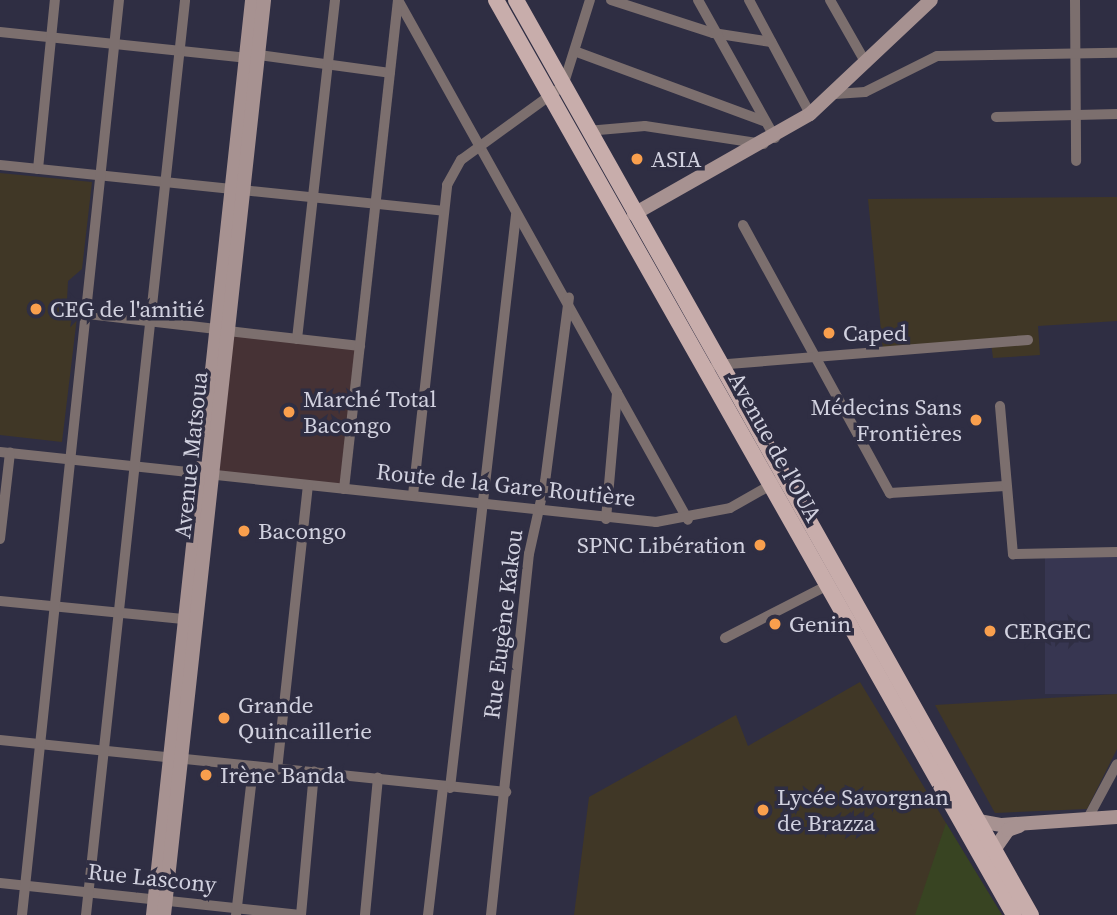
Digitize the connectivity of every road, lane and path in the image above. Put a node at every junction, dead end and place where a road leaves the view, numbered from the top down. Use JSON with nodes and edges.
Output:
{"nodes":[{"id":1,"x":55,"y":0,"type":"edge"},
{"id":2,"x":119,"y":0,"type":"edge"},
{"id":3,"x":185,"y":0,"type":"edge"},
{"id":4,"x":252,"y":0,"type":"edge"},
{"id":5,"x":264,"y":0,"type":"edge"},
{"id":6,"x":335,"y":0,"type":"edge"},
{"id":7,"x":496,"y":0,"type":"edge"},
{"id":8,"x":516,"y":0,"type":"edge"},
{"id":9,"x":590,"y":0,"type":"edge"},
{"id":10,"x":611,"y":0,"type":"edge"},
{"id":11,"x":698,"y":0,"type":"edge"},
{"id":12,"x":749,"y":0,"type":"edge"},
{"id":13,"x":830,"y":0,"type":"edge"},
{"id":14,"x":931,"y":0,"type":"edge"},
{"id":15,"x":1075,"y":0,"type":"edge"},
{"id":16,"x":0,"y":32,"type":"edge"},
{"id":17,"x":713,"y":33,"type":"junction"},
{"id":18,"x":52,"y":37,"type":"junction"},
{"id":19,"x":115,"y":42,"type":"junction"},
{"id":20,"x":771,"y":42,"type":"junction"},
{"id":21,"x":179,"y":50,"type":"junction"},
{"id":22,"x":577,"y":52,"type":"junction"},
{"id":23,"x":1117,"y":53,"type":"edge"},
{"id":24,"x":1075,"y":54,"type":"junction"},
{"id":25,"x":252,"y":57,"type":"junction"},
{"id":26,"x":866,"y":63,"type":"junction"},
{"id":27,"x":327,"y":64,"type":"junction"},
{"id":28,"x":390,"y":73,"type":"junction"},
{"id":29,"x":563,"y":86,"type":"junction"},
{"id":30,"x":835,"y":94,"type":"junction"},
{"id":31,"x":550,"y":100,"type":"junction"},
{"id":32,"x":810,"y":114,"type":"junction"},
{"id":33,"x":1076,"y":114,"type":"junction"},
{"id":34,"x":1117,"y":114,"type":"edge"},
{"id":35,"x":996,"y":117,"type":"dead end"},
{"id":36,"x":764,"y":121,"type":"junction"},
{"id":37,"x":587,"y":131,"type":"junction"},
{"id":38,"x":770,"y":141,"type":"junction"},
{"id":39,"x":480,"y":146,"type":"junction"},
{"id":40,"x":1076,"y":161,"type":"dead end"},
{"id":41,"x":0,"y":165,"type":"edge"},
{"id":42,"x":38,"y":169,"type":"junction"},
{"id":43,"x":102,"y":176,"type":"junction"},
{"id":44,"x":166,"y":183,"type":"junction"},
{"id":45,"x":238,"y":191,"type":"junction"},
{"id":46,"x":313,"y":198,"type":"junction"},
{"id":47,"x":374,"y":204,"type":"junction"},
{"id":48,"x":442,"y":211,"type":"junction"},
{"id":49,"x":634,"y":214,"type":"junction"},
{"id":50,"x":516,"y":215,"type":"junction"},
{"id":51,"x":743,"y":225,"type":"dead end"},
{"id":52,"x":569,"y":298,"type":"junction"},
{"id":53,"x":88,"y":314,"type":"junction"},
{"id":54,"x":151,"y":321,"type":"junction"},
{"id":55,"x":222,"y":330,"type":"junction"},
{"id":56,"x":297,"y":339,"type":"junction"},
{"id":57,"x":1028,"y":340,"type":"dead end"},
{"id":58,"x":360,"y":346,"type":"junction"},
{"id":59,"x":816,"y":358,"type":"junction"},
{"id":60,"x":720,"y":365,"type":"junction"},
{"id":61,"x":703,"y":366,"type":"junction"},
{"id":62,"x":617,"y":392,"type":"junction"},
{"id":63,"x":1000,"y":406,"type":"dead end"},
{"id":64,"x":5,"y":452,"type":"edge"},
{"id":65,"x":70,"y":460,"type":"junction"},
{"id":66,"x":135,"y":467,"type":"junction"},
{"id":67,"x":207,"y":476,"type":"junction"},
{"id":68,"x":778,"y":481,"type":"junction"},
{"id":69,"x":308,"y":486,"type":"junction"},
{"id":70,"x":1005,"y":486,"type":"junction"},
{"id":71,"x":344,"y":489,"type":"junction"},
{"id":72,"x":413,"y":495,"type":"junction"},
{"id":73,"x":481,"y":503,"type":"junction"},
{"id":74,"x":541,"y":510,"type":"junction"},
{"id":75,"x":606,"y":519,"type":"junction"},
{"id":76,"x":688,"y":520,"type":"junction"},
{"id":77,"x":0,"y":539,"type":"edge"},
{"id":78,"x":1117,"y":552,"type":"edge"},
{"id":79,"x":827,"y":586,"type":"junction"},
{"id":80,"x":0,"y":601,"type":"edge"},
{"id":81,"x":53,"y":606,"type":"junction"},
{"id":82,"x":119,"y":612,"type":"junction"},
{"id":83,"x":183,"y":620,"type":"junction"},
{"id":84,"x":725,"y":638,"type":"dead end"},
{"id":85,"x":0,"y":740,"type":"edge"},
{"id":86,"x":39,"y":743,"type":"junction"},
{"id":87,"x":104,"y":752,"type":"junction"},
{"id":88,"x":174,"y":760,"type":"junction"},
{"id":89,"x":1117,"y":764,"type":"edge"},
{"id":90,"x":253,"y":767,"type":"junction"},
{"id":91,"x":277,"y":770,"type":"junction"},
{"id":92,"x":314,"y":772,"type":"junction"},
{"id":93,"x":378,"y":778,"type":"junction"},
{"id":94,"x":447,"y":788,"type":"junction"},
{"id":95,"x":506,"y":792,"type":"junction"},
{"id":96,"x":1117,"y":817,"type":"edge"},
{"id":97,"x":1088,"y":818,"type":"junction"},
{"id":98,"x":970,"y":821,"type":"junction"},
{"id":99,"x":1027,"y":823,"type":"junction"},
{"id":100,"x":989,"y":857,"type":"junction"},
{"id":101,"x":0,"y":883,"type":"edge"},
{"id":102,"x":25,"y":886,"type":"junction"},
{"id":103,"x":89,"y":894,"type":"junction"},
{"id":104,"x":159,"y":908,"type":"edge"},
{"id":105,"x":237,"y":911,"type":"edge"},
{"id":106,"x":22,"y":915,"type":"edge"},
{"id":107,"x":86,"y":915,"type":"edge"},
{"id":108,"x":300,"y":915,"type":"edge"},
{"id":109,"x":365,"y":915,"type":"edge"},
{"id":110,"x":428,"y":915,"type":"edge"},
{"id":111,"x":491,"y":915,"type":"edge"},
{"id":112,"x":1014,"y":915,"type":"edge"},
{"id":113,"x":1031,"y":915,"type":"edge"}],
"edges":[{"from":1,"to":18,"type":"street"},
{"from":2,"to":19,"type":"street"},
{"from":3,"to":21,"type":"street"},
{"from":4,"to":25,"type":"street","name":"Avenue Matsoua"},
{"from":5,"to":25,"type":"street","name":"Avenue Matsoua"},
{"from":6,"to":27,"type":"street"},
{"from":7,"to":31,"type":"main road","name":"Avenue de l'OUA"},
{"from":8,"to":29,"type":"main road","name":"Avenue de l'OUA"},
{"from":9,"to":22,"type":"street"},
{"from":10,"to":17,"type":"street"},
{"from":11,"to":17,"type":"street"},
{"from":12,"to":20,"type":"street"},
{"from":13,"to":26,"type":"street"},
{"from":14,"to":26,"type":"street"},
{"from":15,"to":24,"type":"street"},
{"from":16,"to":18,"type":"street"},
{"from":17,"to":20,"type":"street"},
{"from":17,"to":36,"type":"street"},
{"from":18,"to":19,"type":"street"},
{"from":18,"to":42,"type":"street"},
{"from":19,"to":21,"type":"street"},
{"from":19,"to":43,"type":"street"},
{"from":20,"to":32,"type":"street"},
{"from":21,"to":25,"type":"street"},
{"from":21,"to":44,"type":"street"},
{"from":22,"to":29,"type":"street"},
{"from":22,"to":36,"type":"street"},
{"from":23,"to":24,"type":"street"},
{"from":24,"to":30,"type":"street"},
{"from":24,"to":33,"type":"street"},
{"from":25,"to":27,"type":"street"},
{"from":25,"to":45,"type":"street","name":"Avenue Matsoua"},
{"from":26,"to":30,"type":"street"},
{"from":27,"to":28,"type":"street"},
{"from":27,"to":46,"type":"street"},
{"from":28,"to":39,"type":"street"},
{"from":28,"to":47,"type":"street"},
{"from":29,"to":31,"type":"street"},
{"from":29,"to":37,"type":"main road","name":"Avenue de l'OUA"},
{"from":30,"to":32,"type":"street"},
{"from":31,"to":39,"type":"street"},
{"from":31,"to":61,"type":"main road","name":"Avenue de l'OUA"},
{"from":32,"to":38,"type":"street"},
{"from":33,"to":34,"type":"street"},
{"from":33,"to":35,"type":"street"},
{"from":33,"to":40,"type":"street"},
{"from":36,"to":38,"type":"street"},
{"from":37,"to":38,"type":"street"},
{"from":37,"to":49,"type":"main road","name":"Avenue de l'OUA"},
{"from":38,"to":49,"type":"street"},
{"from":39,"to":48,"type":"street"},
{"from":39,"to":50,"type":"street"},
{"from":41,"to":42,"type":"street"},
{"from":42,"to":43,"type":"street"},
{"from":43,"to":44,"type":"street"},
{"from":43,"to":53,"type":"street"},
{"from":44,"to":45,"type":"street"},
{"from":44,"to":54,"type":"street"},
{"from":45,"to":46,"type":"street"},
{"from":45,"to":55,"type":"street","name":"Avenue Matsoua"},
{"from":46,"to":47,"type":"street"},
{"from":46,"to":56,"type":"street"},
{"from":47,"to":48,"type":"street"},
{"from":47,"to":58,"type":"street"},
{"from":48,"to":72,"type":"street"},
{"from":49,"to":60,"type":"main road","name":"Avenue de l'OUA"},
{"from":50,"to":52,"type":"street"},
{"from":50,"to":73,"type":"street"},
{"from":51,"to":59,"type":"street"},
{"from":52,"to":62,"type":"street"},
{"from":52,"to":74,"type":"street","name":"Rue Eugène Kakou"},
{"from":53,"to":54,"type":"street"},
{"from":53,"to":65,"type":"street"},
{"from":54,"to":55,"type":"street"},
{"from":54,"to":66,"type":"street"},
{"from":55,"to":56,"type":"street"},
{"from":55,"to":67,"type":"street","name":"Avenue Matsoua"},
{"from":56,"to":58,"type":"street"},
{"from":57,"to":59,"type":"street"},
{"from":58,"to":71,"type":"street"},
{"from":59,"to":60,"type":"street"},
{"from":59,"to":70,"type":"street"},
{"from":60,"to":61,"type":"street"},
{"from":60,"to":68,"type":"main road","name":"Avenue de l'OUA"},
{"from":61,"to":68,"type":"main road","name":"Avenue de l'OUA"},
{"from":62,"to":75,"type":"street"},
{"from":62,"to":76,"type":"street"},
{"from":63,"to":70,"type":"street"},
{"from":64,"to":65,"type":"street","name":"Route de la Gare Routière"},
{"from":64,"to":77,"type":"street"},
{"from":65,"to":66,"type":"street","name":"Route de la Gare Routière"},
{"from":65,"to":81,"type":"street"},
{"from":66,"to":67,"type":"street","name":"Route de la Gare Routière"},
{"from":66,"to":82,"type":"street"},
{"from":67,"to":69,"type":"street","name":"Route de la Gare Routière"},
{"from":67,"to":83,"type":"street","name":"Avenue Matsoua"},
{"from":67,"to":88,"type":"street","name":"Avenue Matsoua"},
{"from":68,"to":76,"type":"street","name":"Route de la Gare Routière"},
{"from":68,"to":79,"type":"main road","name":"Avenue de l'OUA"},
{"from":68,"to":98,"type":"main road","name":"Avenue de l'OUA"},
{"from":69,"to":71,"type":"street","name":"Route de la Gare Routière"},
{"from":69,"to":91,"type":"street"},
{"from":70,"to":78,"type":"street"},
{"from":71,"to":72,"type":"street","name":"Route de la Gare Routière"},
{"from":72,"to":73,"type":"street","name":"Route de la Gare Routière"},
{"from":73,"to":74,"type":"street","name":"Route de la Gare Routière"},
{"from":73,"to":94,"type":"street"},
{"from":74,"to":75,"type":"street","name":"Route de la Gare Routière"},
{"from":74,"to":95,"type":"street","name":"Rue Eugène Kakou"},
{"from":75,"to":76,"type":"street","name":"Route de la Gare Routière"},
{"from":79,"to":84,"type":"street"},
{"from":79,"to":98,"type":"main road","name":"Avenue de l'OUA"},
{"from":80,"to":81,"type":"street"},
{"from":81,"to":82,"type":"street"},
{"from":81,"to":86,"type":"street"},
{"from":82,"to":83,"type":"street"},
{"from":82,"to":87,"type":"street"},
{"from":83,"to":88,"type":"street","name":"Avenue Matsoua"},
{"from":85,"to":86,"type":"street"},
{"from":86,"to":87,"type":"street"},
{"from":86,"to":102,"type":"street"},
{"from":87,"to":88,"type":"street"},
{"from":87,"to":103,"type":"street"},
{"from":88,"to":90,"type":"street"},
{"from":88,"to":104,"type":"street","name":"Avenue Matsoua"},
{"from":89,"to":97,"type":"street"},
{"from":90,"to":91,"type":"street"},
{"from":90,"to":105,"type":"street"},
{"from":91,"to":92,"type":"street"},
{"from":92,"to":93,"type":"street"},
{"from":92,"to":108,"type":"street"},
{"from":93,"to":94,"type":"street"},
{"from":93,"to":109,"type":"street"},
{"from":94,"to":95,"type":"street"},
{"from":94,"to":110,"type":"street"},
{"from":95,"to":111,"type":"street","name":"Rue Eugène Kakou"},
{"from":96,"to":97,"type":"street"},
{"from":97,"to":99,"type":"street"},
{"from":98,"to":99,"type":"street"},
{"from":98,"to":100,"type":"main road","name":"Avenue de l'OUA"},
{"from":99,"to":100,"type":"street"},
{"from":100,"to":112,"type":"main road","name":"Avenue de l'OUA"},
{"from":100,"to":113,"type":"main road","name":"Avenue de l'OUA"},
{"from":101,"to":102,"type":"street","name":"Rue Lascony"},
{"from":102,"to":103,"type":"street","name":"Rue Lascony"},
{"from":102,"to":106,"type":"street"},
{"from":103,"to":104,"type":"street","name":"Rue Lascony"},
{"from":103,"to":107,"type":"street"},
{"from":104,"to":105,"type":"street","name":"Rue Lascony"},
{"from":105,"to":108,"type":"street","name":"Rue Lascony"}]}
